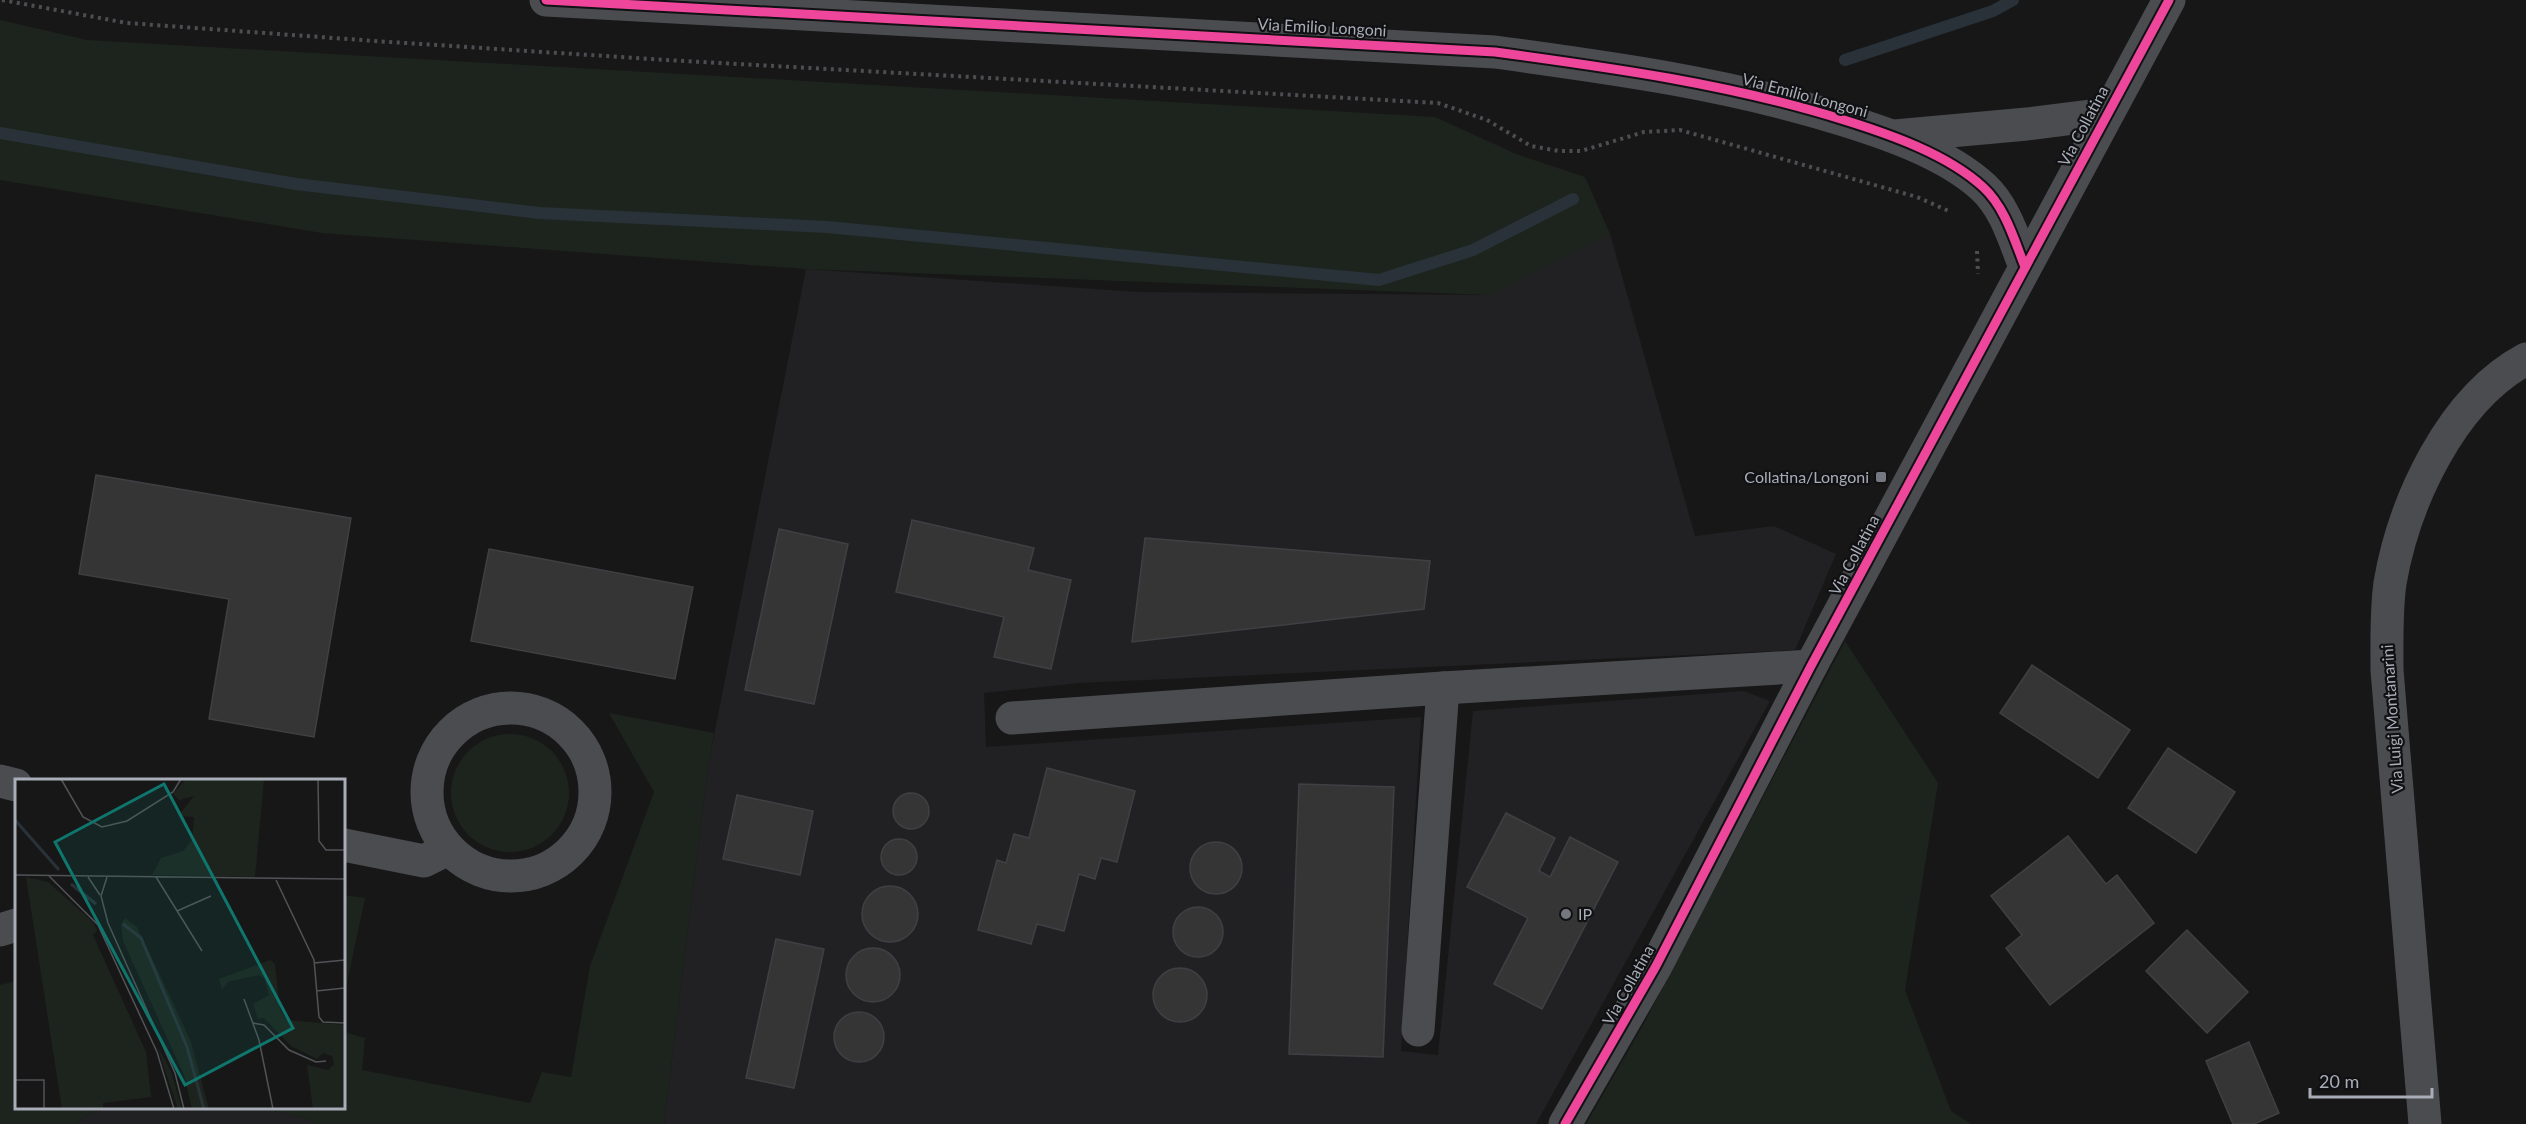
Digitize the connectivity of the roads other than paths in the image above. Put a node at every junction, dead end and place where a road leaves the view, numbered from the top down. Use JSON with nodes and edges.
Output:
{"nodes":[{"id":1,"x":546,"y":0,"type":"edge"},
{"id":2,"x":2169,"y":0,"type":"edge"},
{"id":3,"x":2106,"y":114,"type":"junction"},
{"id":4,"x":1895,"y":136,"type":"junction"},
{"id":5,"x":2025,"y":267,"type":"junction"},
{"id":6,"x":2526,"y":358,"type":"edge"},
{"id":7,"x":1811,"y":666,"type":"junction"},
{"id":8,"x":1443,"y":688,"type":"junction"},
{"id":9,"x":1012,"y":718,"type":"dead end"},
{"id":10,"x":0,"y":781,"type":"edge"},
{"id":11,"x":15,"y":785,"type":"edge"},
{"id":12,"x":345,"y":845,"type":"edge"},
{"id":13,"x":448,"y":849,"type":"junction"},
{"id":14,"x":15,"y":925,"type":"edge"},
{"id":15,"x":0,"y":930,"type":"edge"},
{"id":16,"x":1418,"y":1030,"type":"dead end"},
{"id":17,"x":1565,"y":1124,"type":"edge"},
{"id":18,"x":2425,"y":1124,"type":"edge"}],
"edges":[{"from":1,"to":4,"type":"street","name":"Via Emilio Longoni"},
{"from":2,"to":3,"type":"street","name":"Via Collatina"},
{"from":3,"to":4,"type":"street"},
{"from":3,"to":5,"type":"street","name":"Via Collatina"},
{"from":4,"to":5,"type":"street","name":"Via Emilio Longoni"},
{"from":5,"to":7,"type":"street","name":"Via Collatina"},
{"from":6,"to":18,"type":"street","name":"Via Luigi Montanarini"},
{"from":7,"to":8,"type":"street"},
{"from":7,"to":17,"type":"street","name":"Via Collatina"},
{"from":8,"to":9,"type":"street"},
{"from":8,"to":16,"type":"street"},
{"from":10,"to":11,"type":"street"},
{"from":12,"to":13,"type":"street"},
{"from":13,"to":13,"type":"street"},
{"from":14,"to":15,"type":"street"}]}
